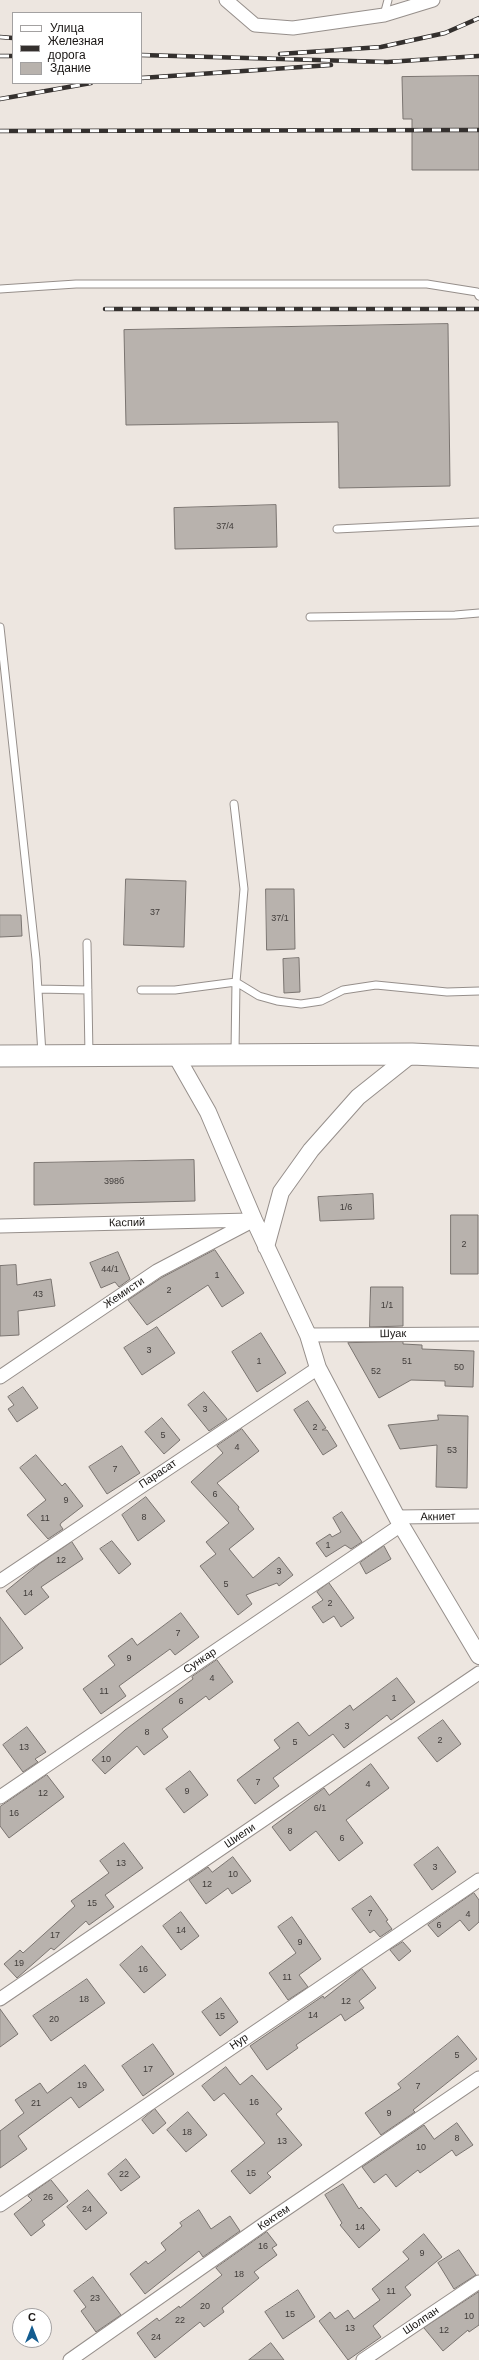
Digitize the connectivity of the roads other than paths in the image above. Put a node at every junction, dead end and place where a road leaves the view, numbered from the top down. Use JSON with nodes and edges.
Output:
{"nodes":[{"id":1,"x":226,"y":0,"type":"edge"},
{"id":2,"x":388,"y":0,"type":"edge"},
{"id":3,"x":433,"y":0,"type":"edge"},
{"id":4,"x":384,"y":16,"type":"junction"},
{"id":5,"x":0,"y":289,"type":"edge"},
{"id":6,"x":479,"y":296,"type":"edge"},
{"id":7,"x":479,"y":522,"type":"edge"},
{"id":8,"x":337,"y":529,"type":"dead end"},
{"id":9,"x":479,"y":613,"type":"edge"},
{"id":10,"x":310,"y":617,"type":"dead end"},
{"id":11,"x":0,"y":627,"type":"edge"},
{"id":12,"x":234,"y":804,"type":"dead end"},
{"id":13,"x":87,"y":943,"type":"dead end"},
{"id":14,"x":236,"y":982,"type":"junction"},
{"id":15,"x":38,"y":989,"type":"junction"},
{"id":16,"x":88,"y":990,"type":"junction"},
{"id":17,"x":141,"y":990,"type":"dead end"},
{"id":18,"x":479,"y":991,"type":"edge"},
{"id":19,"x":175,"y":1054,"type":"junction"},
{"id":20,"x":235,"y":1054,"type":"junction"},
{"id":21,"x":412,"y":1054,"type":"junction"},
{"id":22,"x":42,"y":1055,"type":"junction"},
{"id":23,"x":89,"y":1055,"type":"junction"},
{"id":24,"x":0,"y":1056,"type":"edge"},
{"id":25,"x":479,"y":1057,"type":"edge"},
{"id":26,"x":254,"y":1220,"type":"junction"},
{"id":27,"x":0,"y":1226,"type":"edge"},
{"id":28,"x":266,"y":1247,"type":"junction"},
{"id":29,"x":479,"y":1334,"type":"edge"},
{"id":30,"x":308,"y":1335,"type":"junction"},
{"id":31,"x":318,"y":1368,"type":"junction"},
{"id":32,"x":0,"y":1377,"type":"edge"},
{"id":33,"x":479,"y":1516,"type":"edge"},
{"id":34,"x":399,"y":1521,"type":"junction"},
{"id":35,"x":0,"y":1581,"type":"edge"},
{"id":36,"x":479,"y":1656,"type":"edge"},
{"id":37,"x":479,"y":1674,"type":"edge"},
{"id":38,"x":0,"y":1797,"type":"edge"},
{"id":39,"x":479,"y":1880,"type":"edge"},
{"id":40,"x":0,"y":1999,"type":"edge"},
{"id":41,"x":479,"y":2078,"type":"edge"},
{"id":42,"x":0,"y":2206,"type":"edge"},
{"id":43,"x":479,"y":2282,"type":"edge"},
{"id":44,"x":70,"y":2360,"type":"edge"},
{"id":45,"x":363,"y":2360,"type":"edge"}],
"edges":[{"from":1,"to":4,"type":"street"},
{"from":2,"to":4,"type":"lane"},
{"from":3,"to":4,"type":"street"},
{"from":5,"to":6,"type":"lane"},
{"from":7,"to":8,"type":"lane"},
{"from":9,"to":10,"type":"lane"},
{"from":11,"to":15,"type":"lane"},
{"from":12,"to":14,"type":"lane"},
{"from":13,"to":16,"type":"lane"},
{"from":14,"to":17,"type":"lane"},
{"from":14,"to":18,"type":"lane"},
{"from":14,"to":20,"type":"lane"},
{"from":15,"to":16,"type":"lane"},
{"from":15,"to":22,"type":"lane"},
{"from":16,"to":23,"type":"lane"},
{"from":19,"to":20,"type":"main road"},
{"from":19,"to":23,"type":"main road"},
{"from":19,"to":26,"type":"street"},
{"from":20,"to":21,"type":"main road"},
{"from":21,"to":25,"type":"main road"},
{"from":21,"to":28,"type":"street"},
{"from":22,"to":23,"type":"main road"},
{"from":22,"to":24,"type":"main road"},
{"from":26,"to":27,"type":"street","name":"Каспий"},
{"from":26,"to":28,"type":"street"},
{"from":26,"to":32,"type":"street","name":"Жемисти"},
{"from":28,"to":30,"type":"street"},
{"from":29,"to":30,"type":"street","name":"Шуак"},
{"from":30,"to":31,"type":"street"},
{"from":31,"to":34,"type":"street"},
{"from":31,"to":35,"type":"street","name":"Парасат"},
{"from":33,"to":34,"type":"street","name":"Акниет"},
{"from":34,"to":36,"type":"street"},
{"from":34,"to":38,"type":"street","name":"Сункар"},
{"from":37,"to":40,"type":"street","name":"Шиели"},
{"from":39,"to":42,"type":"street","name":"Нур"},
{"from":41,"to":44,"type":"street","name":"Көктем"},
{"from":43,"to":45,"type":"street","name":"Шолпан"}]}
